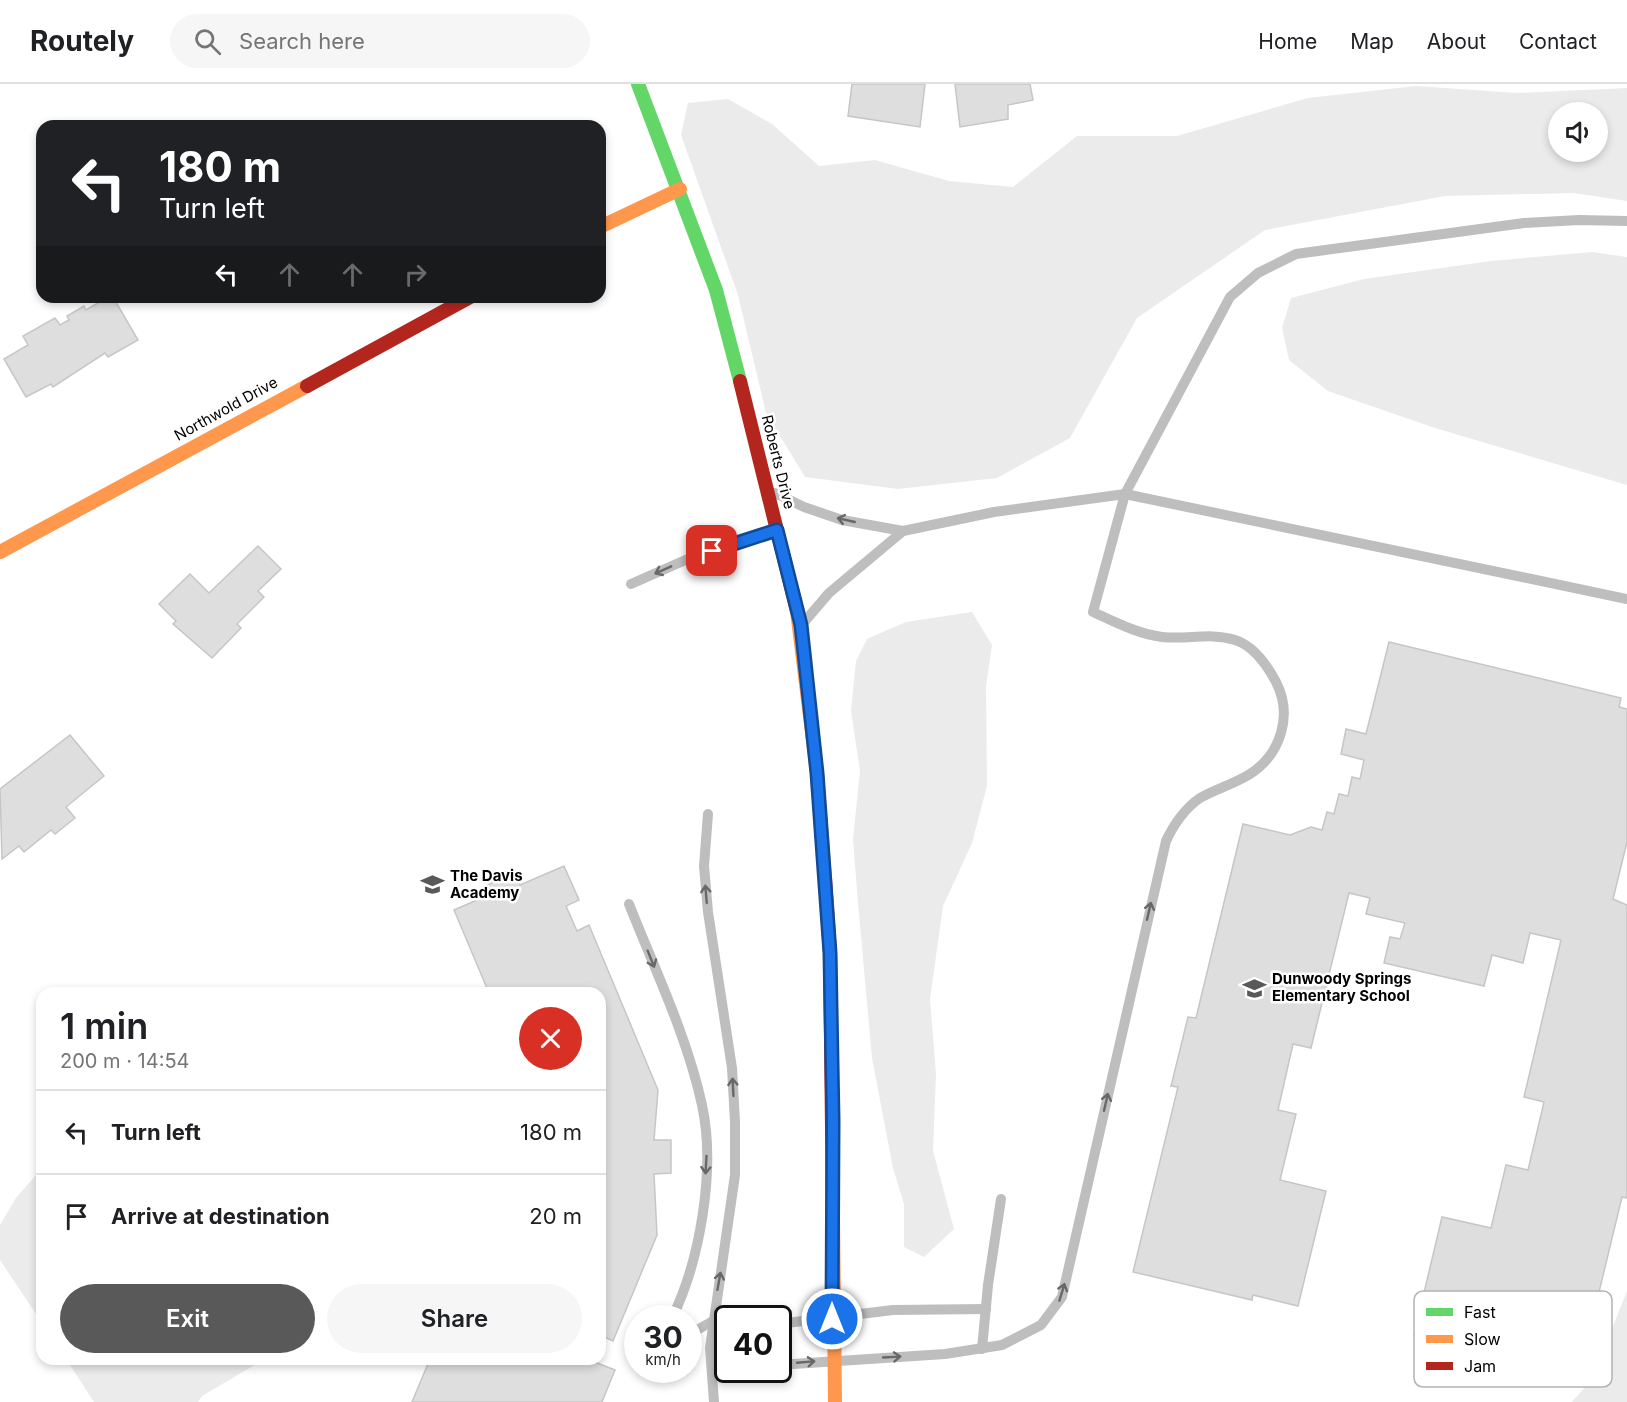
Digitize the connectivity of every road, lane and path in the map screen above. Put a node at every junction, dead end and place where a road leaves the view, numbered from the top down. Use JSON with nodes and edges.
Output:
{"nodes":[{"id":1,"x":638,"y":84,"type":"edge"},
{"id":2,"x":680,"y":189,"type":"junction"},
{"id":3,"x":1627,"y":221,"type":"edge"},
{"id":4,"x":606,"y":224,"type":"edge"},
{"id":5,"x":459,"y":303,"type":"edge"},
{"id":6,"x":768,"y":489,"type":"junction"},
{"id":7,"x":1125,"y":494,"type":"junction"},
{"id":8,"x":777,"y":530,"type":"junction"},
{"id":9,"x":903,"y":531,"type":"junction"},
{"id":10,"x":0,"y":552,"type":"edge"},
{"id":11,"x":631,"y":584,"type":"dead end"},
{"id":12,"x":1627,"y":599,"type":"edge"},
{"id":13,"x":801,"y":625,"type":"junction"},
{"id":14,"x":708,"y":814,"type":"dead end"},
{"id":15,"x":629,"y":904,"type":"dead end"},
{"id":16,"x":1000,"y":1199,"type":"dead end"},
{"id":17,"x":677,"y":1305,"type":"edge"},
{"id":18,"x":716,"y":1305,"type":"edge"},
{"id":19,"x":986,"y":1310,"type":"junction"},
{"id":20,"x":832,"y":1319,"type":"junction"},
{"id":21,"x":714,"y":1321,"type":"joint"},
{"id":22,"x":792,"y":1323,"type":"edge"},
{"id":23,"x":702,"y":1327,"type":"edge"},
{"id":24,"x":982,"y":1349,"type":"junction"},
{"id":25,"x":834,"y":1360,"type":"junction"},
{"id":26,"x":792,"y":1364,"type":"edge"},
{"id":27,"x":712,"y":1371,"type":"joint"},
{"id":28,"x":714,"y":1402,"type":"edge"},
{"id":29,"x":835,"y":1402,"type":"edge"}],
"edges":[{"from":1,"to":2,"type":"street","name":"Roberts Drive"},
{"from":2,"to":4,"type":"street"},
{"from":2,"to":6,"type":"street","name":"Roberts Drive"},
{"from":3,"to":7,"type":"lane"},
{"from":5,"to":10,"type":"street","name":"Northwold Drive"},
{"from":6,"to":8,"type":"street","name":"Roberts Drive"},
{"from":9,"to":6,"type":"lane","one_way":true},
{"from":7,"to":9,"type":"lane"},
{"from":7,"to":12,"type":"lane"},
{"from":24,"to":7,"type":"lane","one_way":true},
{"from":8,"to":11,"type":"lane","one_way":true},
{"from":8,"to":13,"type":"street","name":"Roberts Drive"},
{"from":9,"to":13,"type":"lane"},
{"from":13,"to":20,"type":"street","name":"Roberts Drive"},
{"from":18,"to":14,"type":"lane","one_way":true},
{"from":15,"to":17,"type":"lane","one_way":true},
{"from":16,"to":19,"type":"lane"},
{"from":19,"to":20,"type":"lane"},
{"from":19,"to":24,"type":"lane"},
{"from":20,"to":22,"type":"lane"},
{"from":20,"to":25,"type":"street","name":"Roberts Drive"},
{"from":21,"to":23,"type":"lane"},
{"from":21,"to":27,"type":"lane"},
{"from":25,"to":24,"type":"lane","one_way":true},
{"from":26,"to":25,"type":"lane","one_way":true},
{"from":25,"to":29,"type":"street","name":"Roberts Drive"},
{"from":27,"to":28,"type":"lane"}]}
